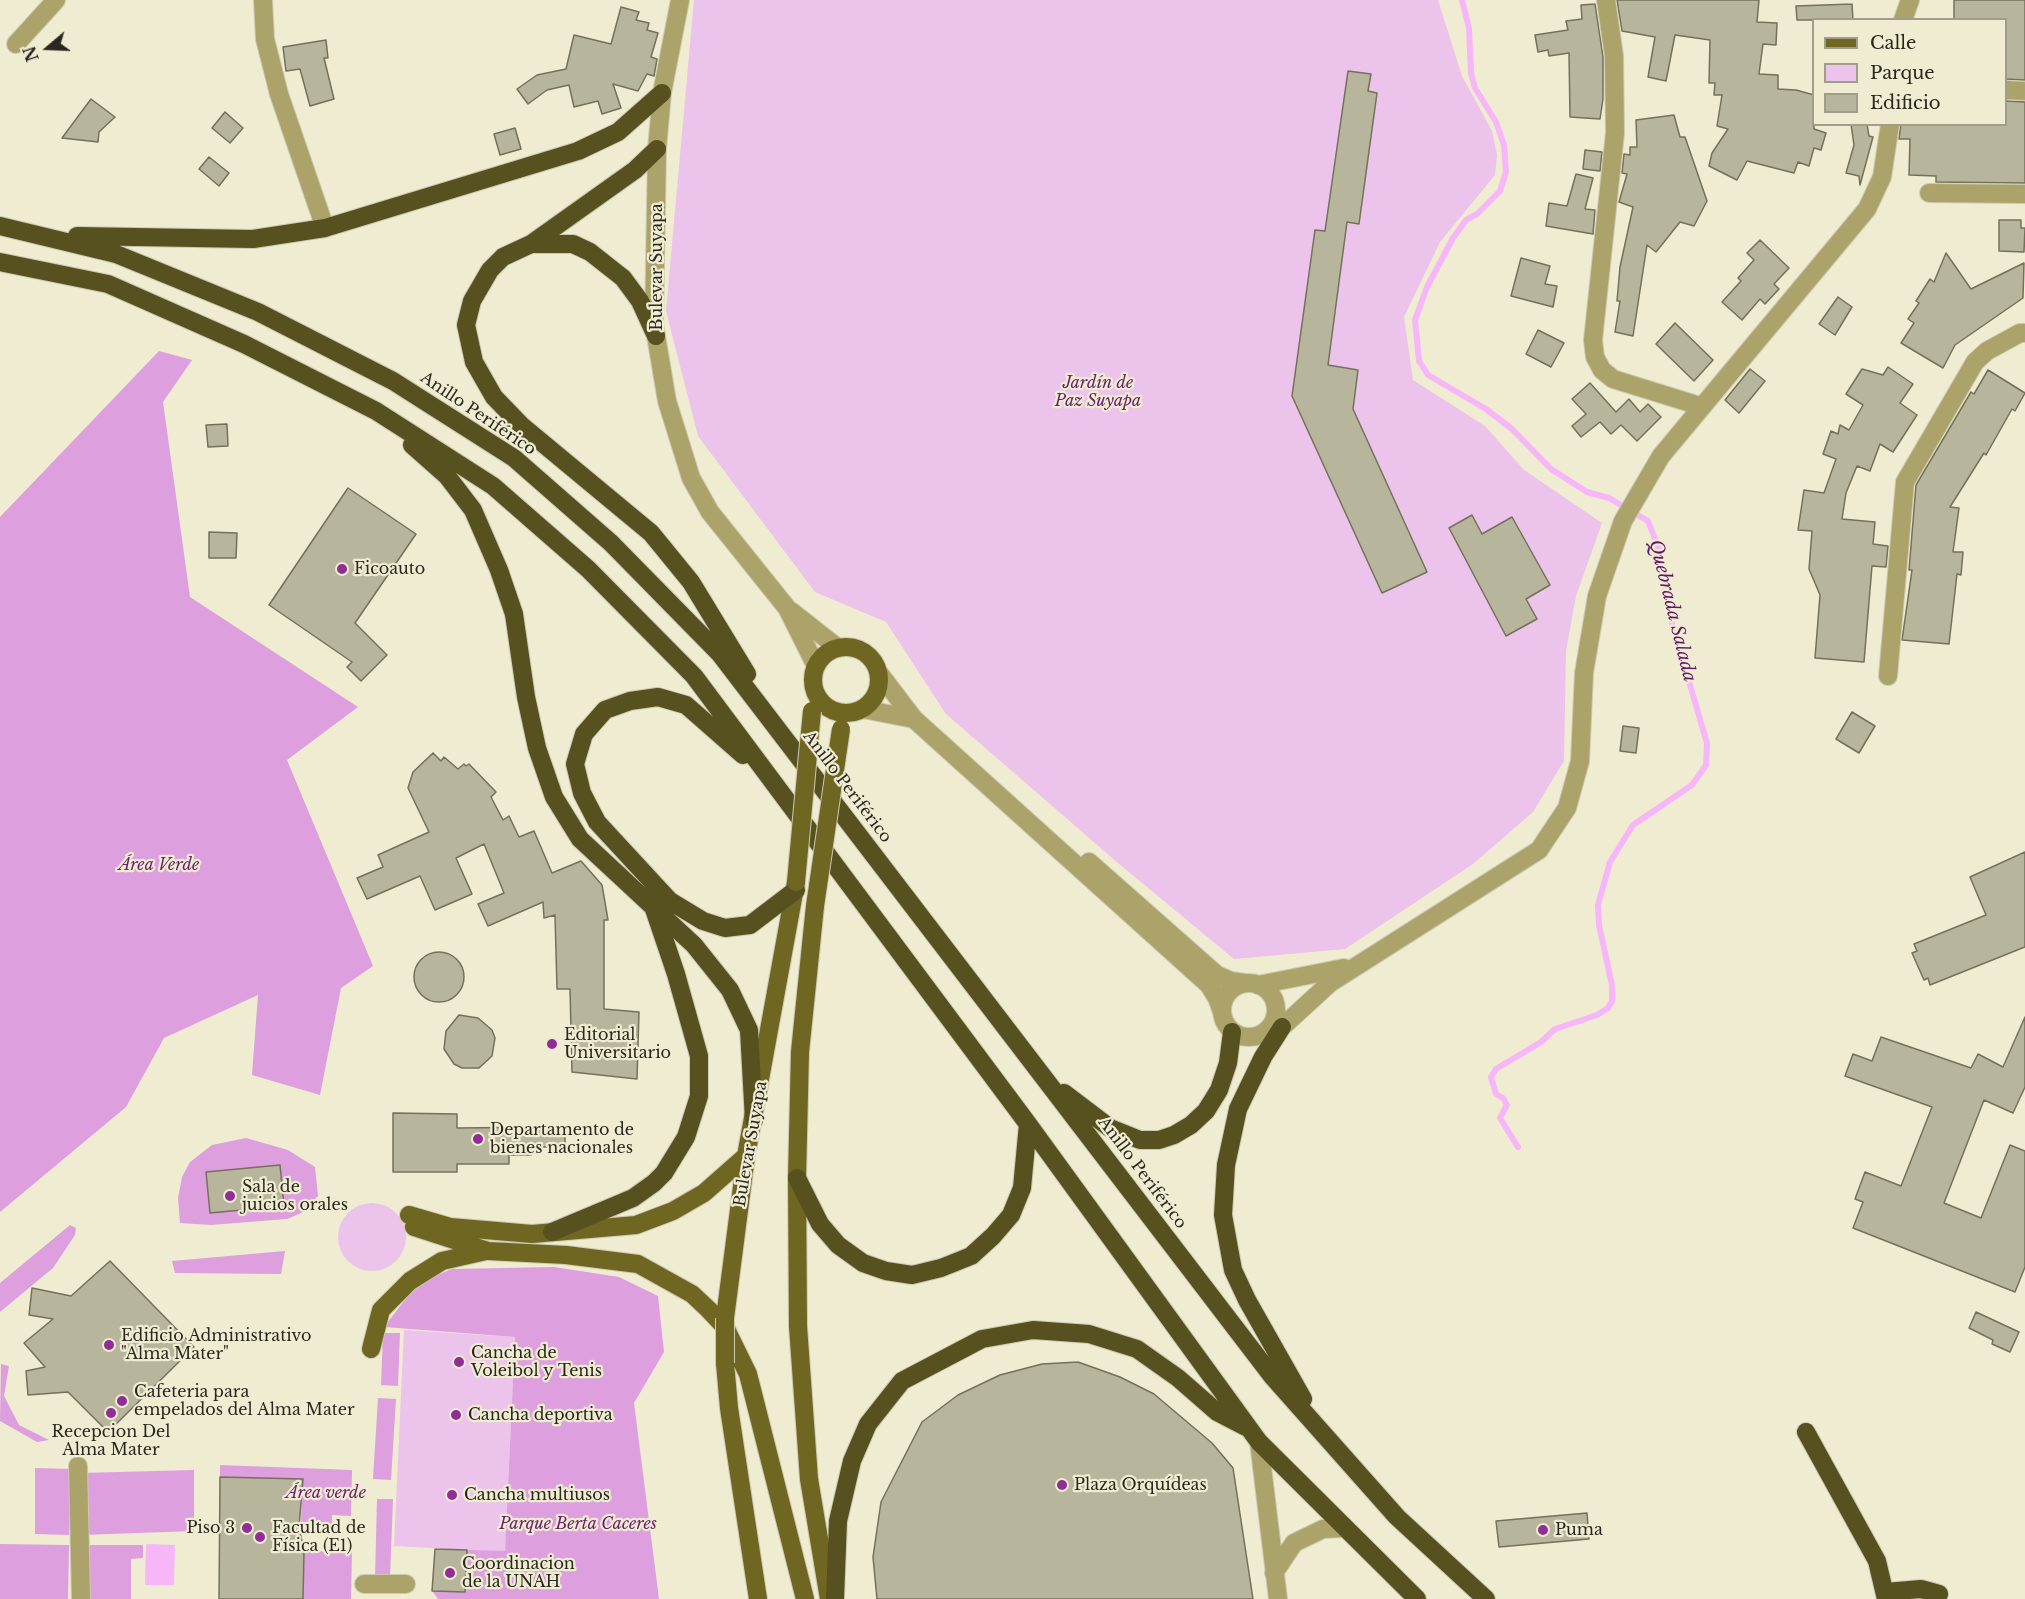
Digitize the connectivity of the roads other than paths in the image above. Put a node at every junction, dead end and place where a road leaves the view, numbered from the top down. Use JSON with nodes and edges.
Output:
{"nodes":[{"id":1,"x":56,"y":0,"type":"edge"},
{"id":2,"x":264,"y":0,"type":"edge"},
{"id":3,"x":680,"y":0,"type":"edge"},
{"id":4,"x":1606,"y":0,"type":"edge"},
{"id":5,"x":1910,"y":0,"type":"edge"},
{"id":6,"x":1904,"y":18,"type":"edge"},
{"id":7,"x":16,"y":44,"type":"dead end"},
{"id":8,"x":2007,"y":90,"type":"edge"},
{"id":9,"x":2025,"y":91,"type":"edge"},
{"id":10,"x":662,"y":93,"type":"junction"},
{"id":11,"x":1890,"y":126,"type":"edge"},
{"id":12,"x":657,"y":149,"type":"junction"},
{"id":13,"x":1929,"y":193,"type":"dead end"},
{"id":14,"x":2025,"y":194,"type":"edge"},
{"id":15,"x":0,"y":226,"type":"edge"},
{"id":16,"x":325,"y":228,"type":"junction"},
{"id":17,"x":45,"y":235,"type":"junction"},
{"id":18,"x":531,"y":244,"type":"junction"},
{"id":19,"x":0,"y":262,"type":"edge"},
{"id":20,"x":2025,"y":333,"type":"edge"},
{"id":21,"x":656,"y":336,"type":"junction"},
{"id":22,"x":1701,"y":406,"type":"junction"},
{"id":23,"x":376,"y":411,"type":"junction"},
{"id":24,"x":787,"y":608,"type":"junction"},
{"id":25,"x":838,"y":648,"type":"junction"},
{"id":26,"x":816,"y":666,"type":"junction"},
{"id":27,"x":879,"y":673,"type":"junction"},
{"id":28,"x":1888,"y":676,"type":"dead end"},
{"id":29,"x":814,"y":690,"type":"junction"},
{"id":30,"x":863,"y":709,"type":"junction"},
{"id":31,"x":914,"y":719,"type":"junction"},
{"id":32,"x":842,"y":721,"type":"junction"},
{"id":33,"x":781,"y":733,"type":"junction"},
{"id":34,"x":775,"y":783,"type":"junction"},
{"id":35,"x":1009,"y":807,"type":"junction"},
{"id":36,"x":796,"y":886,"type":"junction"},
{"id":37,"x":654,"y":907,"type":"junction"},
{"id":38,"x":1357,"y":964,"type":"junction"},
{"id":39,"x":1287,"y":981,"type":"junction"},
{"id":40,"x":1252,"y":984,"type":"junction"},
{"id":41,"x":1222,"y":1012,"type":"junction"},
{"id":42,"x":1296,"y":1013,"type":"junction"},
{"id":43,"x":1275,"y":1029,"type":"junction"},
{"id":44,"x":1232,"y":1032,"type":"junction"},
{"id":45,"x":1044,"y":1077,"type":"junction"},
{"id":46,"x":754,"y":1120,"type":"junction"},
{"id":47,"x":1028,"y":1124,"type":"junction"},
{"id":48,"x":746,"y":1156,"type":"junction"},
{"id":49,"x":797,"y":1178,"type":"junction"},
{"id":50,"x":552,"y":1232,"type":"junction"},
{"id":51,"x":488,"y":1251,"type":"junction"},
{"id":52,"x":370,"y":1349,"type":"dead end"},
{"id":53,"x":1806,"y":1432,"type":"dead end"},
{"id":54,"x":1324,"y":1434,"type":"junction"},
{"id":55,"x":1255,"y":1436,"type":"junction"},
{"id":56,"x":78,"y":1466,"type":"dead end"},
{"id":57,"x":1343,"y":1528,"type":"junction"},
{"id":58,"x":1274,"y":1573,"type":"junction"},
{"id":59,"x":364,"y":1584,"type":"dead end"},
{"id":60,"x":406,"y":1584,"type":"dead end"},
{"id":61,"x":1939,"y":1594,"type":"dead end"},
{"id":62,"x":1886,"y":1596,"type":"edge"},
{"id":63,"x":81,"y":1599,"type":"edge"},
{"id":64,"x":758,"y":1599,"type":"edge"},
{"id":65,"x":805,"y":1599,"type":"edge"},
{"id":66,"x":829,"y":1599,"type":"edge"},
{"id":67,"x":836,"y":1599,"type":"edge"},
{"id":68,"x":1278,"y":1599,"type":"edge"},
{"id":69,"x":1418,"y":1599,"type":"edge"},
{"id":70,"x":1486,"y":1599,"type":"edge"}],
"edges":[{"from":1,"to":7,"type":"street"},
{"from":2,"to":16,"type":"street"},
{"from":3,"to":10,"type":"street","name":"Bulevar Suyapa"},
{"from":4,"to":22,"type":"street"},
{"from":5,"to":6,"type":"street"},
{"from":8,"to":9,"type":"street"},
{"from":10,"to":12,"type":"street","name":"Bulevar Suyapa"},
{"from":10,"to":16,"type":"highway"},
{"from":11,"to":22,"type":"street"},
{"from":12,"to":18,"type":"highway"},
{"from":12,"to":21,"type":"street","name":"Bulevar Suyapa"},
{"from":13,"to":14,"type":"street"},
{"from":15,"to":17,"type":"highway","name":"Anillo Periférico"},
{"from":16,"to":17,"type":"highway"},
{"from":17,"to":33,"type":"highway","name":"Anillo Periférico"},
{"from":18,"to":21,"type":"highway"},
{"from":18,"to":33,"type":"highway"},
{"from":19,"to":23,"type":"highway"},
{"from":20,"to":28,"type":"street"},
{"from":21,"to":24,"type":"street","name":"Bulevar Suyapa"},
{"from":22,"to":38,"type":"street"},
{"from":23,"to":34,"type":"highway"},
{"from":23,"to":37,"type":"highway"},
{"from":24,"to":25,"type":"street","name":"Bulevar Suyapa"},
{"from":24,"to":26,"type":"street","name":"Bulevar Suyapa"},
{"from":25,"to":26,"type":"main road"},
{"from":25,"to":27,"type":"main road"},
{"from":26,"to":29,"type":"main road"},
{"from":27,"to":30,"type":"main road"},
{"from":27,"to":31,"type":"street"},
{"from":29,"to":32,"type":"main road"},
{"from":29,"to":36,"type":"main road","name":"Bulevar Suyapa","bridge":true},
{"from":30,"to":31,"type":"street"},
{"from":30,"to":32,"type":"main road"},
{"from":31,"to":35,"type":"street"},
{"from":32,"to":49,"type":"main road","bridge":true},
{"from":33,"to":45,"type":"highway","name":"Anillo Periférico"},
{"from":34,"to":36,"type":"highway"},
{"from":34,"to":47,"type":"highway"},
{"from":35,"to":40,"type":"street"},
{"from":35,"to":41,"type":"street"},
{"from":36,"to":46,"type":"main road","name":"Bulevar Suyapa"},
{"from":37,"to":46,"type":"highway"},
{"from":37,"to":50,"type":"highway"},
{"from":38,"to":39,"type":"street"},
{"from":38,"to":42,"type":"street"},
{"from":39,"to":40,"type":"street"},
{"from":39,"to":42,"type":"street"},
{"from":40,"to":41,"type":"street"},
{"from":40,"to":43,"type":"street"},
{"from":41,"to":44,"type":"street"},
{"from":42,"to":43,"type":"street"},
{"from":43,"to":44,"type":"street"},
{"from":43,"to":54,"type":"highway"},
{"from":44,"to":45,"type":"highway"},
{"from":45,"to":54,"type":"highway","name":"Anillo Periférico"},
{"from":46,"to":48,"type":"main road","name":"Bulevar Suyapa"},
{"from":47,"to":49,"type":"highway"},
{"from":47,"to":55,"type":"highway"},
{"from":48,"to":50,"type":"main road"},
{"from":48,"to":64,"type":"main road","name":"Bulevar Suyapa","bridge":true},
{"from":49,"to":66,"type":"main road"},
{"from":50,"to":51,"type":"main road"},
{"from":51,"to":52,"type":"main road"},
{"from":51,"to":65,"type":"main road"},
{"from":53,"to":62,"type":"highway"},
{"from":54,"to":70,"type":"highway","name":"Anillo Periférico"},
{"from":55,"to":57,"type":"highway"},
{"from":55,"to":58,"type":"street"},
{"from":55,"to":67,"type":"highway"},
{"from":56,"to":63,"type":"street"},
{"from":57,"to":58,"type":"street"},
{"from":57,"to":69,"type":"highway"},
{"from":58,"to":68,"type":"street"},
{"from":59,"to":60,"type":"street"},
{"from":61,"to":62,"type":"highway"}]}
